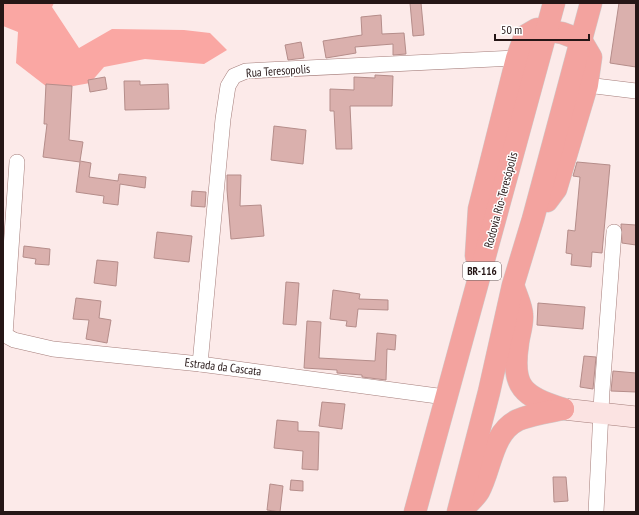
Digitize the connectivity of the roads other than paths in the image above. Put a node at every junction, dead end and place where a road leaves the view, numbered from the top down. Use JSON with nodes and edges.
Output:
{"nodes":[{"id":1,"x":554,"y":3,"type":"edge"},
{"id":2,"x":591,"y":3,"type":"edge"},
{"id":3,"x":548,"y":30,"type":"junction"},
{"id":4,"x":581,"y":40,"type":"junction"},
{"id":5,"x":517,"y":58,"type":"junction"},
{"id":6,"x":588,"y":85,"type":"junction"},
{"id":7,"x":636,"y":91,"type":"edge"},
{"id":8,"x":17,"y":162,"type":"dead end"},
{"id":9,"x":533,"y":219,"type":"junction"},
{"id":10,"x":614,"y":232,"type":"dead end"},
{"id":11,"x":513,"y":285,"type":"junction"},
{"id":12,"x":474,"y":298,"type":"junction"},
{"id":13,"x":4,"y":334,"type":"edge"},
{"id":14,"x":200,"y":364,"type":"junction"},
{"id":15,"x":445,"y":397,"type":"junction"},
{"id":16,"x":563,"y":409,"type":"junction"},
{"id":17,"x":602,"y":414,"type":"junction"},
{"id":18,"x":636,"y":417,"type":"edge"},
{"id":19,"x":416,"y":512,"type":"edge"},
{"id":20,"x":459,"y":512,"type":"edge"},
{"id":21,"x":596,"y":512,"type":"edge"}],
"edges":[{"from":1,"to":3,"type":"highway","name":"Rodovia Rio-Teresópolis","number":"BR-116"},
{"from":2,"to":4,"type":"highway","number":"BR-116"},
{"from":3,"to":4,"type":"highway"},
{"from":3,"to":5,"type":"highway"},
{"from":3,"to":12,"type":"highway","name":"Rodovia Rio-Teresópolis","number":"BR-116"},
{"from":4,"to":6,"type":"highway"},
{"from":4,"to":9,"type":"highway","number":"BR-116"},
{"from":5,"to":12,"type":"highway"},
{"from":5,"to":14,"type":"street","name":"Rua Teresopolis"},
{"from":6,"to":7,"type":"street"},
{"from":6,"to":9,"type":"highway"},
{"from":8,"to":13,"type":"street"},
{"from":9,"to":11,"type":"highway","number":"BR-116"},
{"from":10,"to":17,"type":"street"},
{"from":11,"to":16,"type":"highway"},
{"from":11,"to":20,"type":"highway","number":"BR-116"},
{"from":12,"to":15,"type":"highway","name":"Rodovia Rio-Teresópolis","number":"BR-116"},
{"from":13,"to":14,"type":"street","name":"Estrada da Cascata"},
{"from":14,"to":15,"type":"street","name":"Estrada da Cascata"},
{"from":15,"to":19,"type":"highway","name":"Rodovia Rio-Teresópolis","number":"BR-116"},
{"from":16,"to":17,"type":"main road"},
{"from":16,"to":20,"type":"highway"},
{"from":17,"to":18,"type":"main road"},
{"from":17,"to":21,"type":"street"}]}
